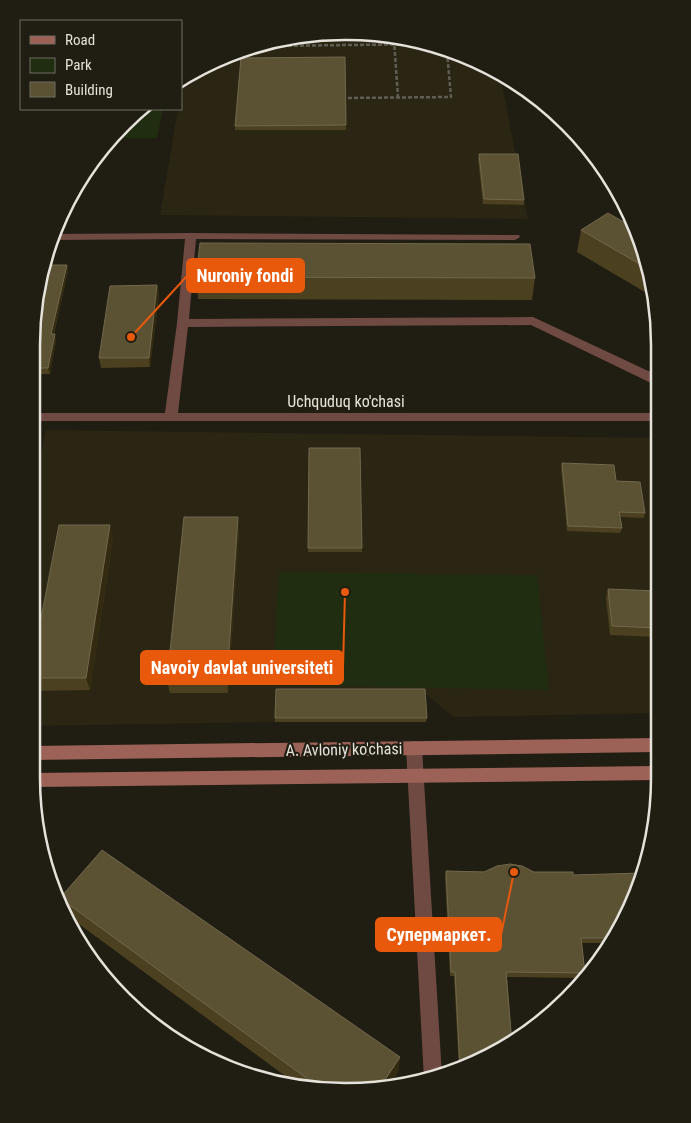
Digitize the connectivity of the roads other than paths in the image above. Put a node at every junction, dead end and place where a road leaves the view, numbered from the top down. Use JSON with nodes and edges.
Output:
{"nodes":[{"id":1,"x":191,"y":236,"type":"junction"},
{"id":2,"x":60,"y":237,"type":"edge"},
{"id":3,"x":515,"y":237,"type":"dead end"},
{"id":4,"x":183,"y":323,"type":"junction"},
{"id":5,"x":651,"y":378,"type":"edge"},
{"id":6,"x":171,"y":417,"type":"junction"},
{"id":7,"x":651,"y":417,"type":"edge"},
{"id":8,"x":40,"y":418,"type":"edge"},
{"id":9,"x":651,"y":745,"type":"edge"},
{"id":10,"x":414,"y":748,"type":"junction"},
{"id":11,"x":40,"y":753,"type":"edge"},
{"id":12,"x":651,"y":773,"type":"edge"},
{"id":13,"x":415,"y":775,"type":"junction"},
{"id":14,"x":40,"y":780,"type":"edge"},
{"id":15,"x":433,"y":1071,"type":"edge"}],
"edges":[{"from":1,"to":2,"type":"street"},
{"from":1,"to":3,"type":"street"},
{"from":1,"to":4,"type":"street"},
{"from":4,"to":5,"type":"street"},
{"from":4,"to":6,"type":"street"},
{"from":6,"to":7,"type":"street","name":"Uchquduq ko'chasi"},
{"from":6,"to":8,"type":"street","name":"Uchquduq ko'chasi"},
{"from":9,"to":10,"type":"main road","name":"A. Avloniy ko'chasi"},
{"from":10,"to":11,"type":"main road","name":"A. Avloniy ko'chasi"},
{"from":10,"to":13,"type":"street"},
{"from":12,"to":13,"type":"main road","name":"A. Avloniy ko'chasi"},
{"from":13,"to":14,"type":"main road","name":"A. Avloniy ko'chasi"},
{"from":13,"to":15,"type":"street"}]}
